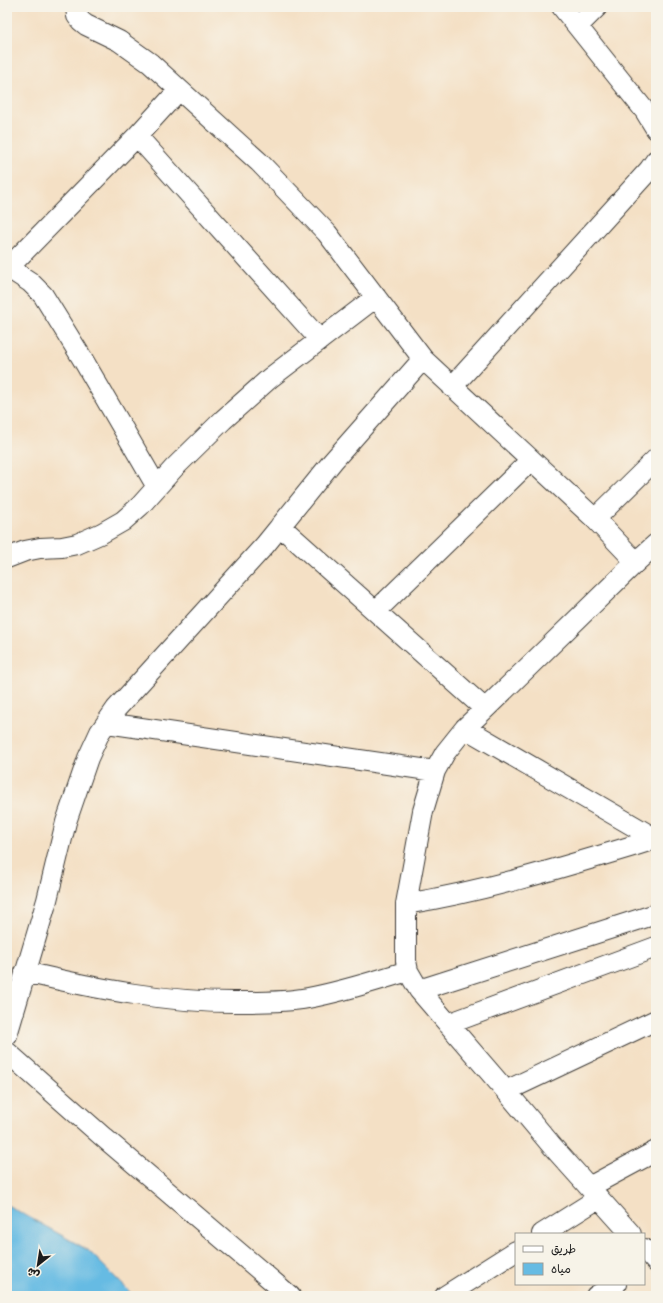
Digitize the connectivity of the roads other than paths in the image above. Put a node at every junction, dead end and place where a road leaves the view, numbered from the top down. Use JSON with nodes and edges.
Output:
{"nodes":[{"id":1,"x":76,"y":7,"type":"edge"},
{"id":2,"x":562,"y":7,"type":"edge"},
{"id":3,"x":598,"y":7,"type":"edge"},
{"id":4,"x":578,"y":26,"type":"junction"},
{"id":5,"x":179,"y":90,"type":"junction"},
{"id":6,"x":656,"y":129,"type":"edge"},
{"id":7,"x":137,"y":136,"type":"junction"},
{"id":8,"x":656,"y":160,"type":"edge"},
{"id":9,"x":7,"y":268,"type":"edge"},
{"id":10,"x":376,"y":297,"type":"junction"},
{"id":11,"x":320,"y":340,"type":"junction"},
{"id":12,"x":423,"y":359,"type":"junction"},
{"id":13,"x":452,"y":386,"type":"junction"},
{"id":14,"x":531,"y":460,"type":"junction"},
{"id":15,"x":656,"y":460,"type":"edge"},
{"id":16,"x":157,"y":487,"type":"junction"},
{"id":17,"x":595,"y":519,"type":"junction"},
{"id":18,"x":280,"y":526,"type":"junction"},
{"id":19,"x":656,"y":544,"type":"edge"},
{"id":20,"x":7,"y":558,"type":"edge"},
{"id":21,"x":636,"y":562,"type":"junction"},
{"id":22,"x":376,"y":611,"type":"junction"},
{"id":23,"x":485,"y":708,"type":"junction"},
{"id":24,"x":107,"y":723,"type":"junction"},
{"id":25,"x":465,"y":728,"type":"junction"},
{"id":26,"x":435,"y":771,"type":"junction"},
{"id":27,"x":656,"y":839,"type":"edge"},
{"id":28,"x":406,"y":904,"type":"junction"},
{"id":29,"x":656,"y":914,"type":"edge"},
{"id":30,"x":656,"y":947,"type":"edge"},
{"id":31,"x":408,"y":971,"type":"junction"},
{"id":32,"x":25,"y":972,"type":"junction"},
{"id":33,"x":419,"y":990,"type":"junction"},
{"id":34,"x":656,"y":1020,"type":"edge"},
{"id":35,"x":448,"y":1024,"type":"junction"},
{"id":36,"x":7,"y":1035,"type":"edge"},
{"id":37,"x":7,"y":1052,"type":"edge"},
{"id":38,"x":506,"y":1091,"type":"junction"},
{"id":39,"x":656,"y":1151,"type":"edge"},
{"id":40,"x":594,"y":1193,"type":"junction"},
{"id":41,"x":543,"y":1233,"type":"edge"},
{"id":42,"x":629,"y":1233,"type":"edge"},
{"id":43,"x":515,"y":1252,"type":"edge"},
{"id":44,"x":614,"y":1285,"type":"edge"},
{"id":45,"x":290,"y":1296,"type":"edge"},
{"id":46,"x":445,"y":1296,"type":"edge"},
{"id":47,"x":596,"y":1296,"type":"edge"}],
"edges":[{"from":1,"to":5,"type":"street"},
{"from":2,"to":4,"type":"street"},
{"from":3,"to":4,"type":"street"},
{"from":4,"to":6,"type":"street"},
{"from":5,"to":7,"type":"street"},
{"from":5,"to":10,"type":"street"},
{"from":7,"to":9,"type":"street"},
{"from":7,"to":11,"type":"street"},
{"from":8,"to":13,"type":"street"},
{"from":9,"to":16,"type":"street"},
{"from":10,"to":11,"type":"street"},
{"from":10,"to":12,"type":"street"},
{"from":11,"to":16,"type":"street"},
{"from":12,"to":13,"type":"street"},
{"from":12,"to":18,"type":"street"},
{"from":13,"to":14,"type":"street"},
{"from":14,"to":17,"type":"street"},
{"from":14,"to":22,"type":"street"},
{"from":15,"to":17,"type":"street"},
{"from":16,"to":20,"type":"street"},
{"from":17,"to":21,"type":"street"},
{"from":18,"to":22,"type":"street"},
{"from":18,"to":24,"type":"street"},
{"from":19,"to":21,"type":"street"},
{"from":21,"to":23,"type":"street"},
{"from":22,"to":23,"type":"street"},
{"from":23,"to":25,"type":"street"},
{"from":24,"to":26,"type":"street"},
{"from":24,"to":32,"type":"street"},
{"from":25,"to":26,"type":"street"},
{"from":25,"to":27,"type":"street"},
{"from":26,"to":28,"type":"street"},
{"from":27,"to":28,"type":"street"},
{"from":28,"to":31,"type":"street"},
{"from":29,"to":33,"type":"street"},
{"from":30,"to":35,"type":"street"},
{"from":31,"to":32,"type":"street"},
{"from":31,"to":33,"type":"street"},
{"from":32,"to":36,"type":"street"},
{"from":33,"to":35,"type":"street"},
{"from":34,"to":38,"type":"street"},
{"from":35,"to":38,"type":"street"},
{"from":37,"to":45,"type":"street"},
{"from":38,"to":40,"type":"street"},
{"from":39,"to":40,"type":"street"},
{"from":40,"to":41,"type":"street"},
{"from":40,"to":42,"type":"street"},
{"from":43,"to":46,"type":"street"},
{"from":44,"to":47,"type":"street"}]}
